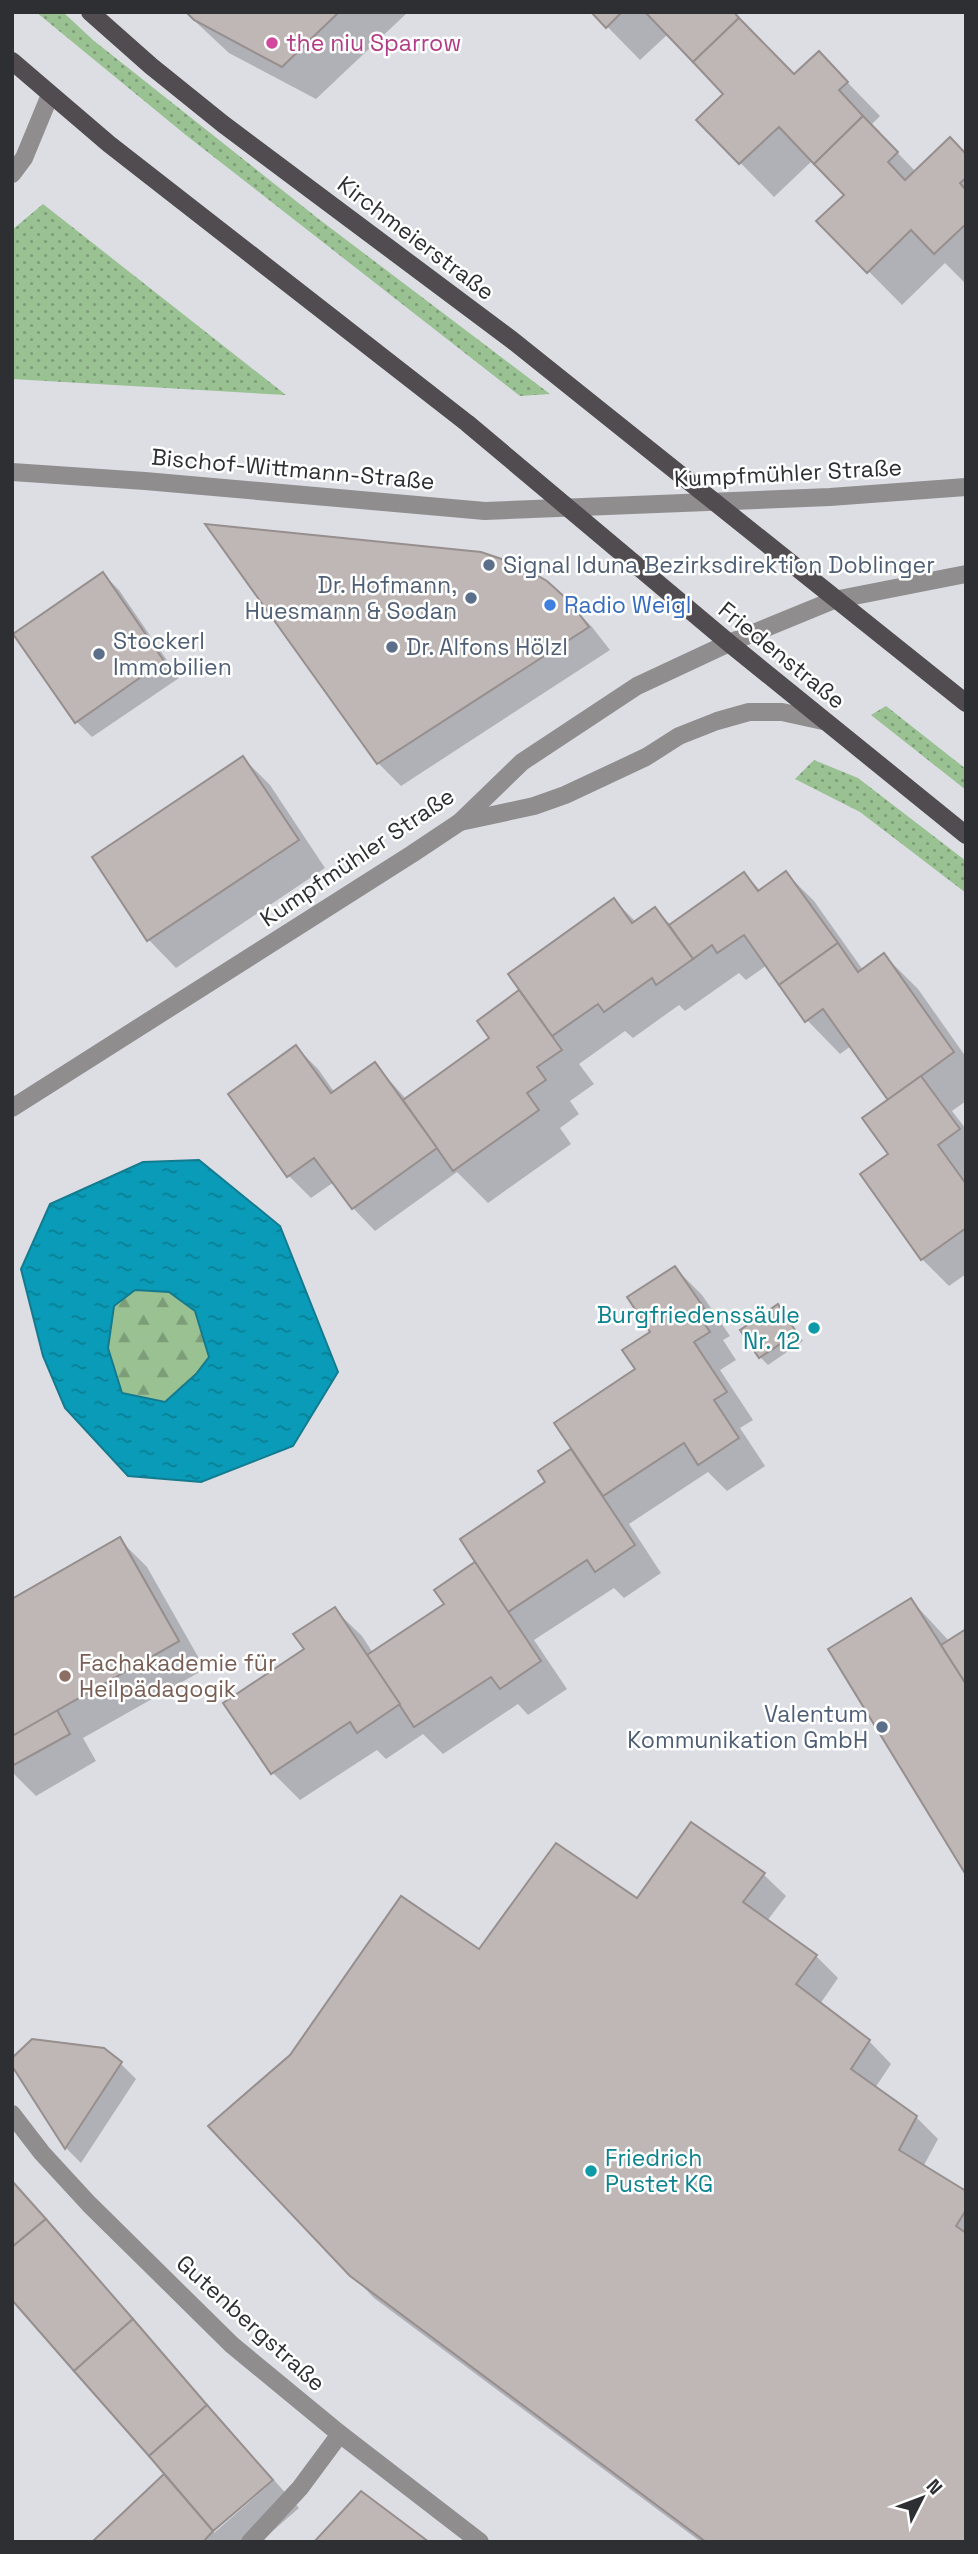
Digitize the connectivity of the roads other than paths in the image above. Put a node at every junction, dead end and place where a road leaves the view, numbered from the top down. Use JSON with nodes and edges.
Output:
{"nodes":[{"id":1,"x":90,"y":12,"type":"edge"},
{"id":2,"x":12,"y":61,"type":"edge"},
{"id":3,"x":50,"y":95,"type":"junction"},
{"id":4,"x":12,"y":174,"type":"edge"},
{"id":5,"x":12,"y":472,"type":"edge"},
{"id":6,"x":966,"y":487,"type":"edge"},
{"id":7,"x":712,"y":501,"type":"junction"},
{"id":8,"x":570,"y":509,"type":"junction"},
{"id":9,"x":966,"y":574,"type":"edge"},
{"id":10,"x":834,"y":600,"type":"junction"},
{"id":11,"x":729,"y":643,"type":"junction"},
{"id":12,"x":966,"y":704,"type":"edge"},
{"id":13,"x":823,"y":721,"type":"junction"},
{"id":14,"x":460,"y":822,"type":"junction"},
{"id":15,"x":966,"y":835,"type":"edge"},
{"id":16,"x":12,"y":1108,"type":"edge"},
{"id":17,"x":12,"y":2114,"type":"edge"},
{"id":18,"x":340,"y":2434,"type":"junction"},
{"id":19,"x":250,"y":2542,"type":"edge"},
{"id":20,"x":481,"y":2542,"type":"edge"}],
"edges":[{"from":1,"to":7,"type":"main road","name":"Kirchmeierstraße"},
{"from":2,"to":3,"type":"main road"},
{"from":3,"to":4,"type":"street"},
{"from":3,"to":8,"type":"main road"},
{"from":5,"to":8,"type":"street","name":"Bischof-Wittmann-Straße"},
{"from":6,"to":7,"type":"street","name":"Kumpfmühler Straße"},
{"from":7,"to":8,"type":"street","name":"Kumpfmühler Straße"},
{"from":7,"to":10,"type":"main road"},
{"from":8,"to":11,"type":"main road","name":"Friedenstraße"},
{"from":9,"to":10,"type":"street","name":"Kumpfmühler Straße"},
{"from":10,"to":11,"type":"street","name":"Kumpfmühler Straße"},
{"from":10,"to":12,"type":"main road"},
{"from":11,"to":13,"type":"main road","name":"Friedenstraße"},
{"from":11,"to":14,"type":"street","name":"Kumpfmühler Straße"},
{"from":13,"to":14,"type":"street"},
{"from":13,"to":15,"type":"main road","name":"Friedenstraße"},
{"from":14,"to":16,"type":"street","name":"Kumpfmühler Straße"},
{"from":17,"to":18,"type":"street","name":"Gutenbergstraße"},
{"from":18,"to":19,"type":"street"},
{"from":18,"to":20,"type":"street","name":"Gutenbergstraße"}]}
